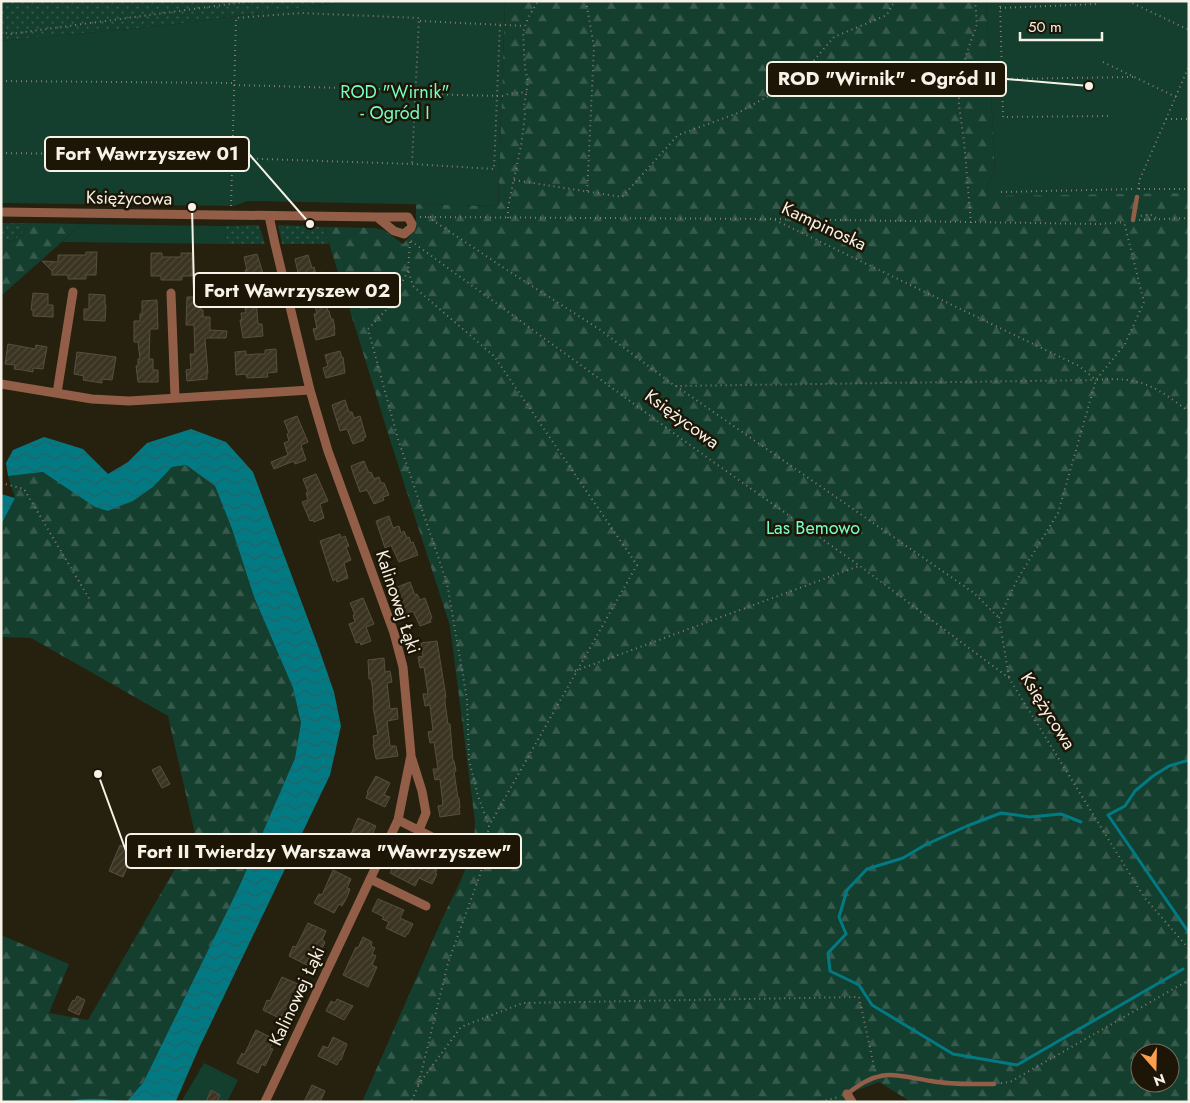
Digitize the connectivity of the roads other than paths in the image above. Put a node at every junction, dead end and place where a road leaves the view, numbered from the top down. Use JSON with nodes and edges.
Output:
{"nodes":[{"id":1,"x":1137,"y":196,"type":"road end"},
{"id":2,"x":1,"y":212,"type":"edge"},
{"id":3,"x":270,"y":216,"type":"junction"},
{"id":4,"x":377,"y":217,"type":"junction"},
{"id":5,"x":1136,"y":220,"type":"road end"},
{"id":6,"x":73,"y":292,"type":"dead end"},
{"id":7,"x":170,"y":293,"type":"dead end"},
{"id":8,"x":1,"y":384,"type":"edge"},
{"id":9,"x":310,"y":390,"type":"junction"},
{"id":10,"x":57,"y":393,"type":"junction"},
{"id":11,"x":175,"y":397,"type":"junction"},
{"id":12,"x":411,"y":755,"type":"junction"},
{"id":13,"x":398,"y":820,"type":"junction"},
{"id":14,"x":419,"y":830,"type":"junction"},
{"id":15,"x":444,"y":843,"type":"dead end"},
{"id":16,"x":370,"y":879,"type":"junction"},
{"id":17,"x":426,"y":906,"type":"dead end"},
{"id":18,"x":994,"y":1084,"type":"road end"},
{"id":19,"x":849,"y":1098,"type":"edge"},
{"id":20,"x":265,"y":1102,"type":"edge"}],
"edges":[{"from":1,"to":5,"type":"lane"},
{"from":2,"to":3,"type":"street","name":"Księżycowa"},
{"from":3,"to":4,"type":"street","name":"Księżycowa"},
{"from":3,"to":9,"type":"street","name":"Kalinowej Łąki"},
{"from":4,"to":4,"type":"street"},
{"from":6,"to":10,"type":"street"},
{"from":7,"to":11,"type":"street"},
{"from":8,"to":10,"type":"street"},
{"from":9,"to":11,"type":"street"},
{"from":9,"to":12,"type":"street","name":"Kalinowej Łąki"},
{"from":10,"to":11,"type":"street"},
{"from":12,"to":13,"type":"street","name":"Kalinowej Łąki"},
{"from":12,"to":14,"type":"street"},
{"from":13,"to":14,"type":"street"},
{"from":13,"to":16,"type":"street","name":"Kalinowej Łąki"},
{"from":14,"to":15,"type":"street"},
{"from":16,"to":17,"type":"street"},
{"from":16,"to":20,"type":"street","name":"Kalinowej Łąki"},
{"from":18,"to":19,"type":"lane"}]}
